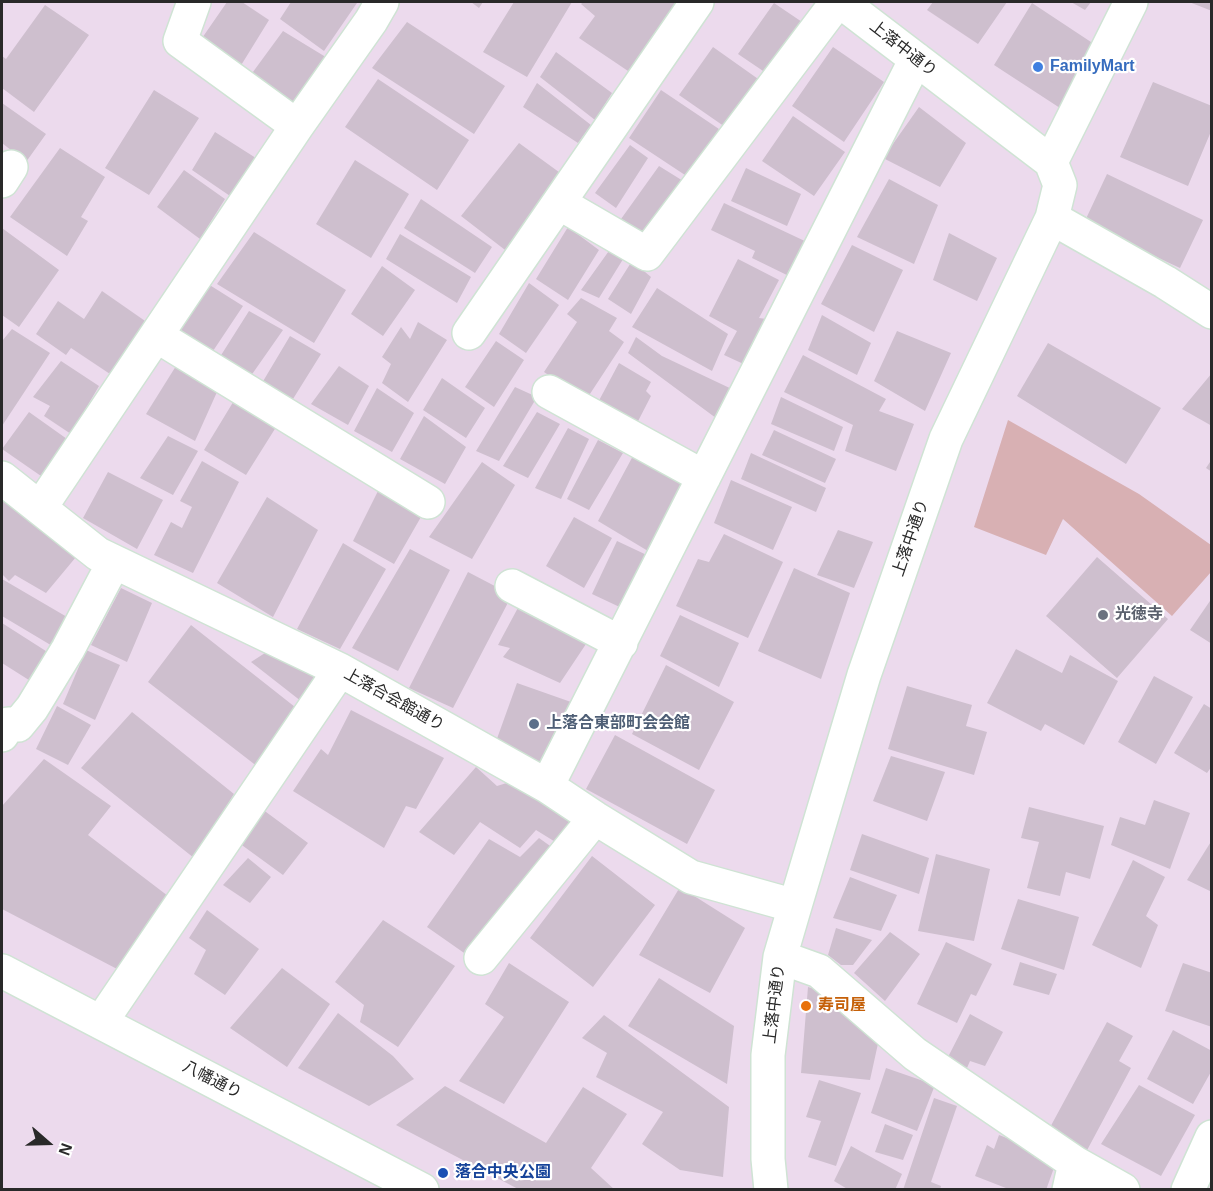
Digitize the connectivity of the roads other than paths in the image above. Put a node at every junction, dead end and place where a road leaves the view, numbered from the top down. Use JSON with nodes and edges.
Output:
{"nodes":[{"id":1,"x":194,"y":2,"type":"edge"},
{"id":2,"x":382,"y":2,"type":"edge"},
{"id":3,"x":698,"y":2,"type":"edge"},
{"id":4,"x":839,"y":2,"type":"edge"},
{"id":5,"x":1131,"y":2,"type":"edge"},
{"id":6,"x":916,"y":59,"type":"junction"},
{"id":7,"x":297,"y":126,"type":"junction"},
{"id":8,"x":1051,"y":162,"type":"junction"},
{"id":9,"x":559,"y":203,"type":"junction"},
{"id":10,"x":1052,"y":218,"type":"junction"},
{"id":11,"x":1212,"y":312,"type":"edge"},
{"id":12,"x":469,"y":333,"type":"dead end"},
{"id":13,"x":157,"y":336,"type":"junction"},
{"id":14,"x":549,"y":392,"type":"dead end"},
{"id":15,"x":704,"y":477,"type":"junction"},
{"id":16,"x":2,"y":478,"type":"edge"},
{"id":17,"x":428,"y":502,"type":"dead end"},
{"id":18,"x":40,"y":508,"type":"junction"},
{"id":19,"x":114,"y":562,"type":"junction"},
{"id":20,"x":513,"y":586,"type":"dead end"},
{"id":21,"x":621,"y":643,"type":"junction"},
{"id":22,"x":340,"y":670,"type":"junction"},
{"id":23,"x":2,"y":735,"type":"edge"},
{"id":24,"x":547,"y":786,"type":"junction"},
{"id":25,"x":595,"y":818,"type":"junction"},
{"id":26,"x":795,"y":906,"type":"junction"},
{"id":27,"x":780,"y":957,"type":"junction"},
{"id":28,"x":481,"y":958,"type":"dead end"},
{"id":29,"x":2,"y":970,"type":"edge"},
{"id":30,"x":101,"y":1022,"type":"junction"},
{"id":31,"x":1212,"y":1137,"type":"edge"},
{"id":32,"x":1072,"y":1176,"type":"edge"},
{"id":33,"x":422,"y":1190,"type":"edge"},
{"id":34,"x":771,"y":1190,"type":"edge"},
{"id":35,"x":1124,"y":1190,"type":"edge"},
{"id":36,"x":1188,"y":1190,"type":"edge"}],
"edges":[{"from":1,"to":7,"type":"street"},
{"from":2,"to":7,"type":"street"},
{"from":3,"to":9,"type":"street"},
{"from":4,"to":6,"type":"street","name":"上落中通り"},
{"from":4,"to":9,"type":"street"},
{"from":5,"to":8,"type":"street"},
{"from":6,"to":8,"type":"street","name":"上落中通り"},
{"from":6,"to":15,"type":"street"},
{"from":7,"to":13,"type":"street"},
{"from":8,"to":10,"type":"street","name":"上落中通り"},
{"from":9,"to":12,"type":"street"},
{"from":10,"to":11,"type":"street"},
{"from":10,"to":26,"type":"street","name":"上落中通り"},
{"from":13,"to":17,"type":"street"},
{"from":13,"to":18,"type":"street"},
{"from":14,"to":15,"type":"street"},
{"from":15,"to":21,"type":"street"},
{"from":16,"to":18,"type":"street","name":"上落合会館通り"},
{"from":18,"to":19,"type":"street","name":"上落合会館通り"},
{"from":19,"to":22,"type":"street","name":"上落合会館通り"},
{"from":19,"to":23,"type":"street"},
{"from":20,"to":21,"type":"street"},
{"from":21,"to":24,"type":"street"},
{"from":22,"to":24,"type":"street","name":"上落合会館通り"},
{"from":22,"to":30,"type":"street"},
{"from":24,"to":25,"type":"street","name":"上落合会館通り"},
{"from":25,"to":26,"type":"street","name":"上落合会館通り"},
{"from":25,"to":28,"type":"street"},
{"from":26,"to":27,"type":"street","name":"上落中通り"},
{"from":27,"to":32,"type":"street"},
{"from":27,"to":34,"type":"street","name":"上落中通り"},
{"from":29,"to":30,"type":"street","name":"八幡通り"},
{"from":30,"to":33,"type":"street","name":"八幡通り"},
{"from":31,"to":36,"type":"street"},
{"from":32,"to":35,"type":"street"}]}
